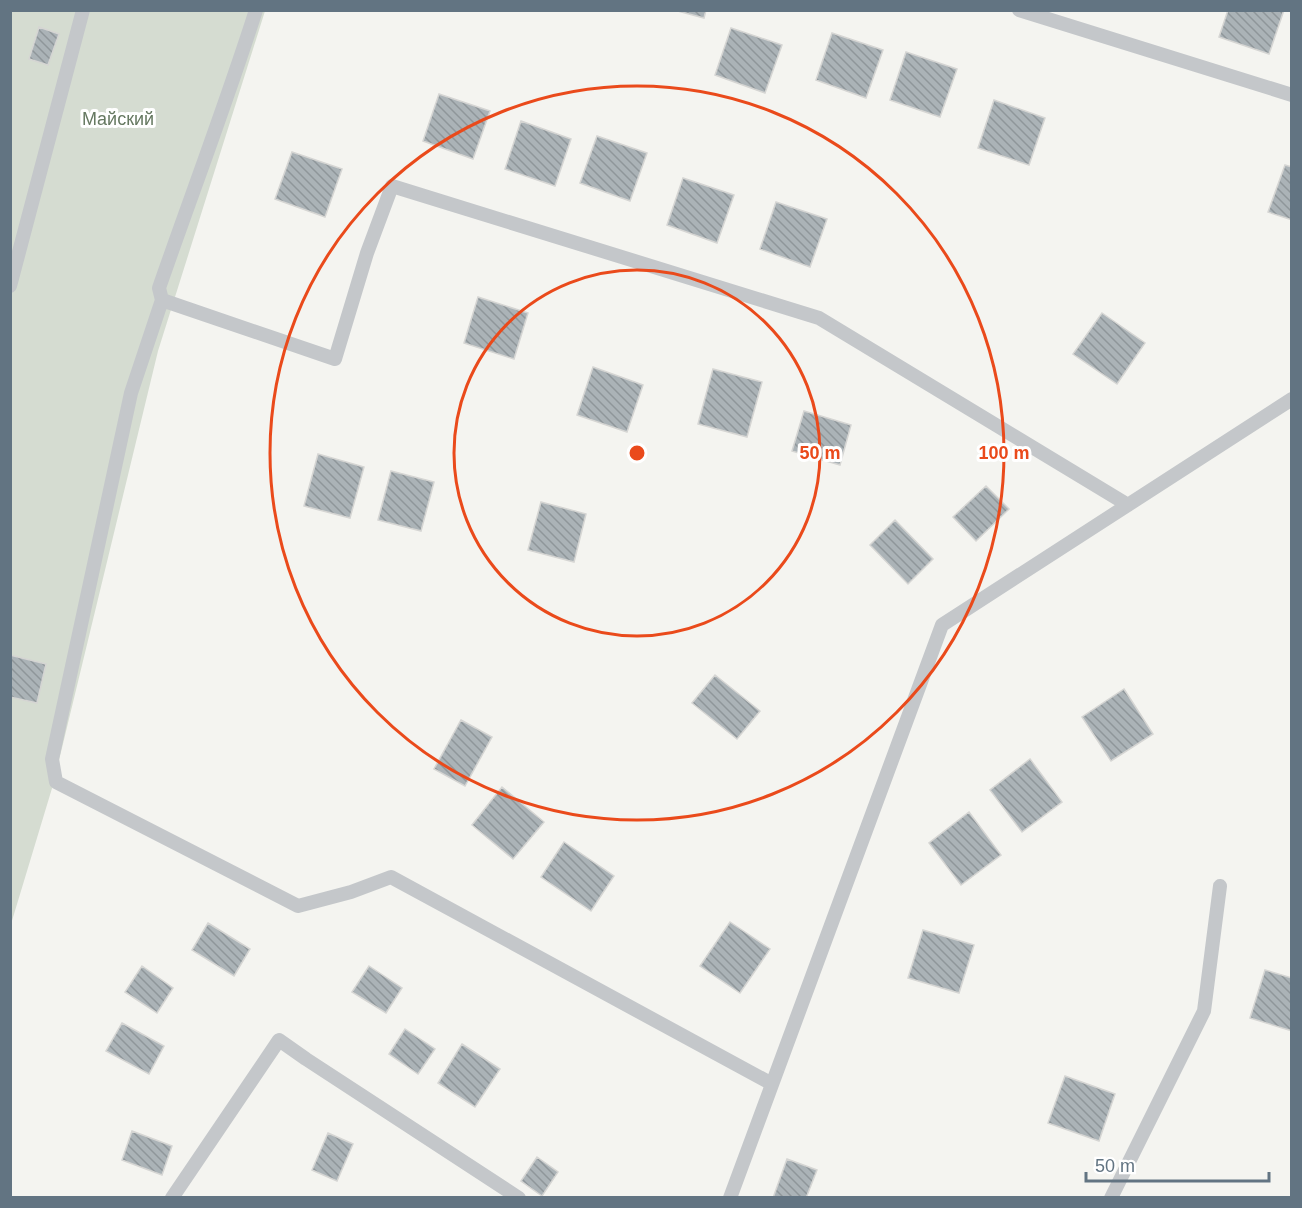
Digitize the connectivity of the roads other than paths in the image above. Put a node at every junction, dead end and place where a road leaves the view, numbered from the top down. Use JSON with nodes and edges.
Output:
{"nodes":[{"id":1,"x":83,"y":10,"type":"edge"},
{"id":2,"x":256,"y":10,"type":"edge"},
{"id":3,"x":1019,"y":10,"type":"edge"},
{"id":4,"x":1292,"y":95,"type":"edge"},
{"id":5,"x":10,"y":286,"type":"edge"},
{"id":6,"x":162,"y":300,"type":"junction"},
{"id":7,"x":1292,"y":399,"type":"edge"},
{"id":8,"x":1128,"y":505,"type":"junction"},
{"id":9,"x":1220,"y":885,"type":"dead end"},
{"id":10,"x":772,"y":1084,"type":"junction"},
{"id":11,"x":172,"y":1197,"type":"edge"},
{"id":12,"x":519,"y":1197,"type":"edge"},
{"id":13,"x":730,"y":1197,"type":"edge"},
{"id":14,"x":1111,"y":1197,"type":"edge"}],
"edges":[{"from":1,"to":5,"type":"lane"},
{"from":2,"to":6,"type":"lane"},
{"from":3,"to":4,"type":"lane"},
{"from":6,"to":8,"type":"lane"},
{"from":6,"to":10,"type":"lane"},
{"from":7,"to":8,"type":"lane"},
{"from":8,"to":10,"type":"lane"},
{"from":9,"to":14,"type":"lane"},
{"from":10,"to":13,"type":"lane"},
{"from":11,"to":12,"type":"lane"}]}
